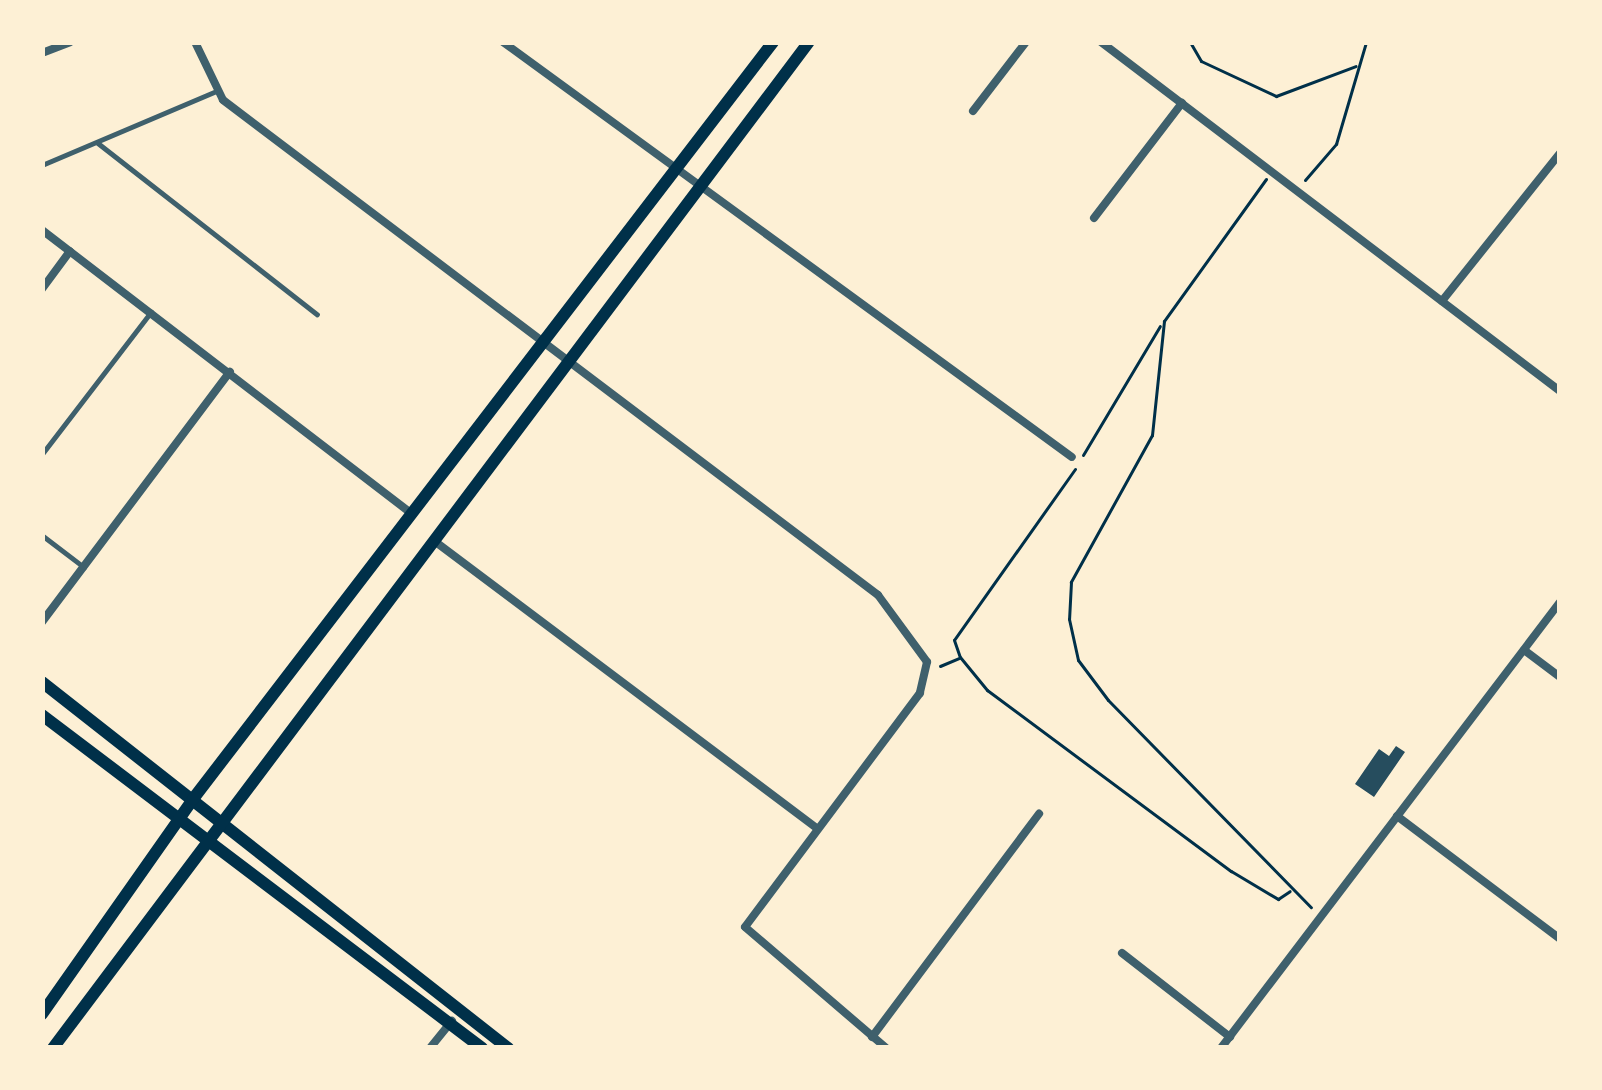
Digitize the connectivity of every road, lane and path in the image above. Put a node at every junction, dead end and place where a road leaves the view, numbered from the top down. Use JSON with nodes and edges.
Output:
{"nodes":[{"id":1,"x":70,"y":42,"type":"edge"},
{"id":2,"x":195,"y":42,"type":"edge"},
{"id":3,"x":503,"y":42,"type":"edge"},
{"id":4,"x":772,"y":42,"type":"edge"},
{"id":5,"x":809,"y":42,"type":"edge"},
{"id":6,"x":1026,"y":42,"type":"edge"},
{"id":7,"x":1101,"y":42,"type":"edge"},
{"id":8,"x":1190,"y":42,"type":"edge"},
{"id":9,"x":1366,"y":42,"type":"edge"},
{"id":10,"x":42,"y":53,"type":"edge"},
{"id":11,"x":1356,"y":66,"type":"junction"},
{"id":12,"x":216,"y":91,"type":"junction"},
{"id":13,"x":1181,"y":103,"type":"junction"},
{"id":14,"x":973,"y":111,"type":"dead end"},
{"id":15,"x":98,"y":142,"type":"junction"},
{"id":16,"x":1560,"y":153,"type":"edge"},
{"id":17,"x":42,"y":165,"type":"edge"},
{"id":18,"x":1271,"y":171,"type":"junction"},
{"id":19,"x":673,"y":172,"type":"junction"},
{"id":20,"x":704,"y":178,"type":"junction"},
{"id":21,"x":1297,"y":191,"type":"junction"},
{"id":22,"x":1094,"y":218,"type":"dead end"},
{"id":23,"x":42,"y":230,"type":"edge"},
{"id":24,"x":70,"y":251,"type":"junction"},
{"id":25,"x":42,"y":289,"type":"edge"},
{"id":26,"x":1442,"y":301,"type":"junction"},
{"id":27,"x":151,"y":312,"type":"junction"},
{"id":28,"x":317,"y":314,"type":"dead end"},
{"id":29,"x":1165,"y":322,"type":"junction"},
{"id":30,"x":541,"y":345,"type":"junction"},
{"id":31,"x":565,"y":360,"type":"junction"},
{"id":32,"x":230,"y":372,"type":"junction"},
{"id":33,"x":1560,"y":391,"type":"edge"},
{"id":34,"x":42,"y":454,"type":"edge"},
{"id":35,"x":1072,"y":457,"type":"dead end"},
{"id":36,"x":410,"y":512,"type":"junction"},
{"id":37,"x":42,"y":535,"type":"edge"},
{"id":38,"x":432,"y":539,"type":"junction"},
{"id":39,"x":84,"y":567,"type":"junction"},
{"id":40,"x":1560,"y":602,"type":"edge"},
{"id":41,"x":42,"y":622,"type":"edge"},
{"id":42,"x":1524,"y":650,"type":"junction"},
{"id":43,"x":960,"y":657,"type":"junction"},
{"id":44,"x":929,"y":670,"type":"junction"},
{"id":45,"x":1560,"y":677,"type":"edge"},
{"id":46,"x":42,"y":682,"type":"edge"},
{"id":47,"x":42,"y":715,"type":"edge"},
{"id":48,"x":193,"y":799,"type":"junction"},
{"id":49,"x":1039,"y":814,"type":"dead end"},
{"id":50,"x":1397,"y":816,"type":"junction"},
{"id":51,"x":218,"y":817,"type":"junction"},
{"id":52,"x":177,"y":820,"type":"junction"},
{"id":53,"x":816,"y":828,"type":"junction"},
{"id":54,"x":203,"y":838,"type":"junction"},
{"id":55,"x":1292,"y":890,"type":"junction"},
{"id":56,"x":1322,"y":916,"type":"junction"},
{"id":57,"x":1560,"y":939,"type":"edge"},
{"id":58,"x":1122,"y":953,"type":"dead end"},
{"id":59,"x":461,"y":1009,"type":"junction"},
{"id":60,"x":42,"y":1014,"type":"edge"},
{"id":61,"x":449,"y":1024,"type":"junction"},
{"id":62,"x":1230,"y":1036,"type":"junction"},
{"id":63,"x":872,"y":1037,"type":"junction"},
{"id":64,"x":53,"y":1048,"type":"edge"},
{"id":65,"x":430,"y":1048,"type":"edge"},
{"id":66,"x":482,"y":1048,"type":"edge"},
{"id":67,"x":508,"y":1048,"type":"edge"},
{"id":68,"x":886,"y":1048,"type":"edge"},
{"id":69,"x":1221,"y":1048,"type":"edge"}],
"edges":[{"from":1,"to":10,"type":"street"},
{"from":2,"to":12,"type":"street"},
{"from":3,"to":19,"type":"street"},
{"from":4,"to":19,"type":"main road"},
{"from":5,"to":20,"type":"main road"},
{"from":6,"to":14,"type":"street"},
{"from":7,"to":13,"type":"street"},
{"from":8,"to":11,"type":"path"},
{"from":9,"to":11,"type":"path"},
{"from":11,"to":21,"type":"path"},
{"from":12,"to":15,"type":"lane"},
{"from":12,"to":30,"type":"street"},
{"from":13,"to":18,"type":"street"},
{"from":13,"to":22,"type":"street"},
{"from":15,"to":17,"type":"lane"},
{"from":15,"to":28,"type":"lane"},
{"from":16,"to":26,"type":"street"},
{"from":18,"to":21,"type":"street"},
{"from":18,"to":29,"type":"path"},
{"from":19,"to":20,"type":"street"},
{"from":19,"to":30,"type":"main road"},
{"from":20,"to":31,"type":"main road"},
{"from":20,"to":35,"type":"street"},
{"from":21,"to":26,"type":"street"},
{"from":23,"to":24,"type":"street"},
{"from":24,"to":25,"type":"street"},
{"from":24,"to":27,"type":"street"},
{"from":26,"to":33,"type":"street"},
{"from":27,"to":32,"type":"street"},
{"from":27,"to":34,"type":"lane"},
{"from":29,"to":43,"type":"path"},
{"from":29,"to":55,"type":"path"},
{"from":30,"to":31,"type":"street"},
{"from":30,"to":36,"type":"main road"},
{"from":31,"to":38,"type":"main road"},
{"from":31,"to":44,"type":"street"},
{"from":32,"to":36,"type":"street"},
{"from":32,"to":39,"type":"street"},
{"from":36,"to":48,"type":"main road"},
{"from":37,"to":39,"type":"lane"},
{"from":38,"to":51,"type":"main road"},
{"from":38,"to":53,"type":"street"},
{"from":39,"to":41,"type":"street"},
{"from":40,"to":42,"type":"street"},
{"from":42,"to":45,"type":"street"},
{"from":42,"to":50,"type":"street"},
{"from":43,"to":44,"type":"path"},
{"from":43,"to":55,"type":"path"},
{"from":44,"to":53,"type":"street"},
{"from":46,"to":48,"type":"main road"},
{"from":47,"to":52,"type":"main road"},
{"from":48,"to":51,"type":"main road"},
{"from":48,"to":52,"type":"main road"},
{"from":49,"to":63,"type":"street"},
{"from":50,"to":56,"type":"street"},
{"from":50,"to":57,"type":"street"},
{"from":51,"to":54,"type":"main road"},
{"from":51,"to":59,"type":"main road"},
{"from":52,"to":54,"type":"main road"},
{"from":52,"to":60,"type":"main road"},
{"from":53,"to":63,"type":"street"},
{"from":54,"to":61,"type":"main road"},
{"from":54,"to":64,"type":"main road"},
{"from":55,"to":56,"type":"path"},
{"from":56,"to":62,"type":"street"},
{"from":58,"to":62,"type":"street"},
{"from":59,"to":61,"type":"street"},
{"from":59,"to":67,"type":"main road"},
{"from":61,"to":65,"type":"street"},
{"from":61,"to":66,"type":"main road"},
{"from":62,"to":69,"type":"street"},
{"from":63,"to":68,"type":"street"}]}
